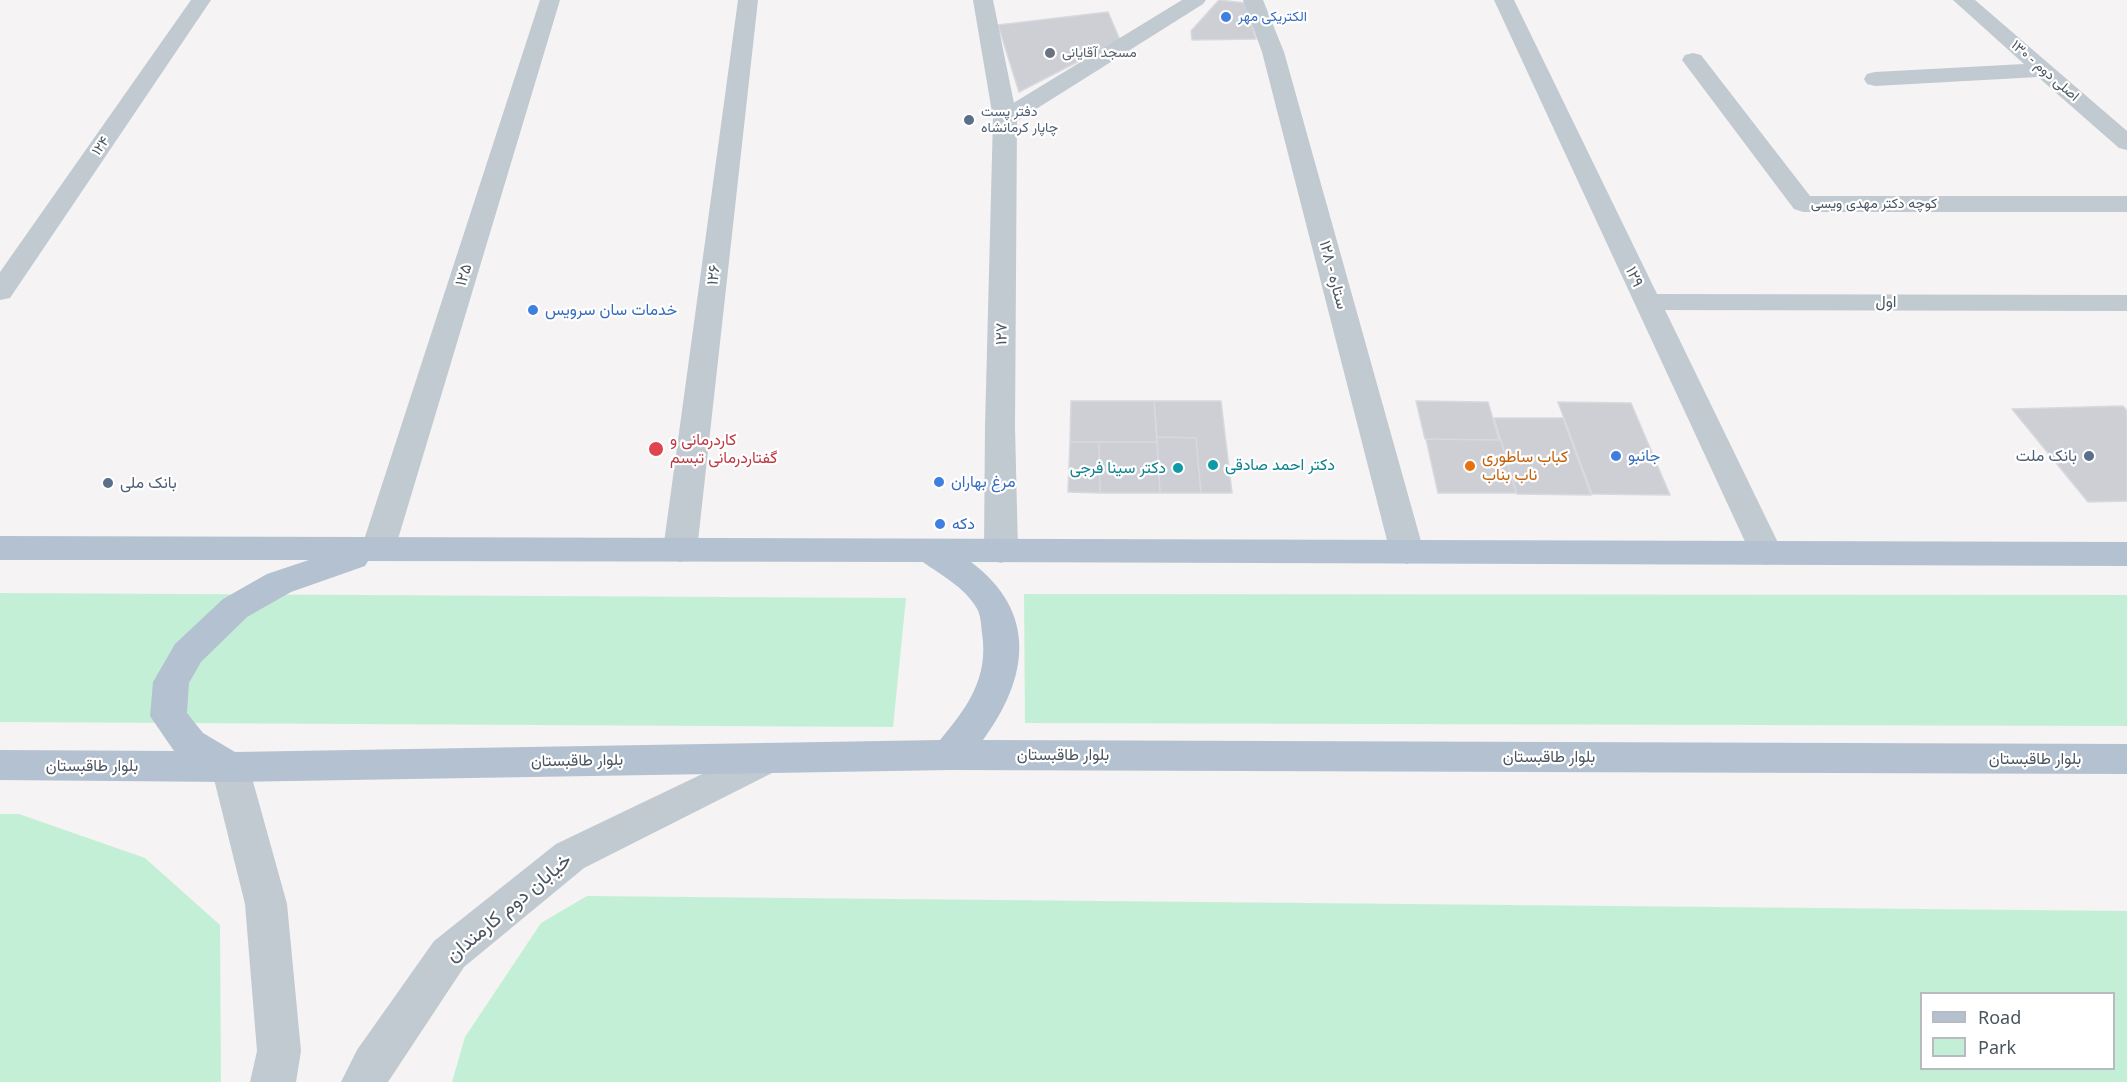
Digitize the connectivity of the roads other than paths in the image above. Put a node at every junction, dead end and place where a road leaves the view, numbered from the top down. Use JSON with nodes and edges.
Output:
{"nodes":[{"id":1,"x":201,"y":0,"type":"edge"},
{"id":2,"x":550,"y":0,"type":"edge"},
{"id":3,"x":748,"y":0,"type":"edge"},
{"id":4,"x":983,"y":0,"type":"edge"},
{"id":5,"x":1196,"y":0,"type":"edge"},
{"id":6,"x":1253,"y":0,"type":"edge"},
{"id":7,"x":1504,"y":0,"type":"edge"},
{"id":8,"x":1963,"y":0,"type":"edge"},
{"id":9,"x":1693,"y":60,"type":"dead end"},
{"id":10,"x":2045,"y":70,"type":"junction"},
{"id":11,"x":1875,"y":79,"type":"dead end"},
{"id":12,"x":1005,"y":118,"type":"junction"},
{"id":13,"x":2127,"y":143,"type":"edge"},
{"id":14,"x":2127,"y":204,"type":"edge"},
{"id":15,"x":0,"y":292,"type":"edge"},
{"id":16,"x":1646,"y":302,"type":"junction"},
{"id":17,"x":2127,"y":303,"type":"edge"},
{"id":18,"x":0,"y":548,"type":"edge"},
{"id":19,"x":378,"y":549,"type":"junction"},
{"id":20,"x":680,"y":550,"type":"junction"},
{"id":21,"x":931,"y":551,"type":"junction"},
{"id":22,"x":1001,"y":551,"type":"junction"},
{"id":23,"x":1407,"y":552,"type":"junction"},
{"id":24,"x":1766,"y":553,"type":"junction"},
{"id":25,"x":2127,"y":554,"type":"edge"},
{"id":26,"x":950,"y":755,"type":"junction"},
{"id":27,"x":767,"y":758,"type":"junction"},
{"id":28,"x":2127,"y":759,"type":"edge"},
{"id":29,"x":0,"y":765,"type":"edge"},
{"id":30,"x":230,"y":767,"type":"junction"},
{"id":31,"x":273,"y":1082,"type":"edge"},
{"id":32,"x":364,"y":1082,"type":"edge"}],
"edges":[{"from":1,"to":15,"type":"street","name":"۱۲۴"},
{"from":2,"to":19,"type":"street","name":"۱۲۵"},
{"from":3,"to":20,"type":"street","name":"۱۲۶"},
{"from":4,"to":12,"type":"street","name":"۱۲۷"},
{"from":5,"to":12,"type":"street"},
{"from":6,"to":23,"type":"street","name":"۱۲۸ - ستاره"},
{"from":7,"to":16,"type":"street","name":"۱۲۹"},
{"from":8,"to":10,"type":"street","name":"اصلی دوم - ۱۳۰"},
{"from":9,"to":14,"type":"street","name":"کوچه دکتر مهدی ویسی"},
{"from":10,"to":11,"type":"street"},
{"from":10,"to":13,"type":"street","name":"اصلی دوم - ۱۳۰"},
{"from":12,"to":22,"type":"street","name":"۱۲۷"},
{"from":16,"to":17,"type":"street","name":"اول"},
{"from":16,"to":24,"type":"street","name":"۱۲۹"},
{"from":18,"to":19,"type":"main road"},
{"from":19,"to":20,"type":"main road"},
{"from":19,"to":30,"type":"main road"},
{"from":20,"to":21,"type":"main road"},
{"from":21,"to":22,"type":"main road"},
{"from":21,"to":26,"type":"main road"},
{"from":22,"to":23,"type":"main road"},
{"from":23,"to":24,"type":"main road"},
{"from":24,"to":25,"type":"main road"},
{"from":26,"to":27,"type":"main road","name":"بلوار طاقبستان"},
{"from":26,"to":28,"type":"main road","name":"بلوار طاقبستان"},
{"from":27,"to":30,"type":"main road","name":"بلوار طاقبستان"},
{"from":27,"to":32,"type":"street","name":"خیابان دوم کارمندان"},
{"from":29,"to":30,"type":"main road","name":"بلوار طاقبستان"},
{"from":30,"to":31,"type":"street"}]}
